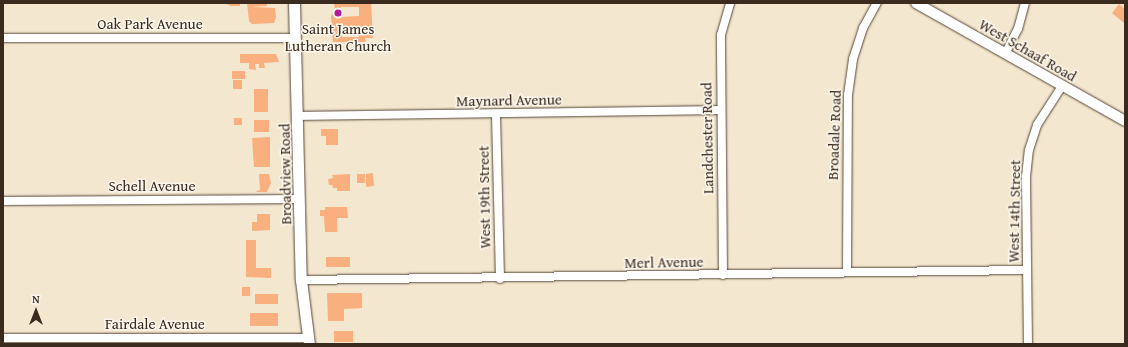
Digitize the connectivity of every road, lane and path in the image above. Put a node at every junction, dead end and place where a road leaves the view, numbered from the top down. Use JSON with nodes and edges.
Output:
{"nodes":[{"id":1,"x":294,"y":3,"type":"edge"},
{"id":2,"x":730,"y":3,"type":"edge"},
{"id":3,"x":877,"y":3,"type":"edge"},
{"id":4,"x":916,"y":3,"type":"edge"},
{"id":5,"x":1025,"y":3,"type":"edge"},
{"id":6,"x":3,"y":38,"type":"edge"},
{"id":7,"x":296,"y":38,"type":"junction"},
{"id":8,"x":1005,"y":54,"type":"junction"},
{"id":9,"x":1062,"y":86,"type":"junction"},
{"id":10,"x":720,"y":110,"type":"junction"},
{"id":11,"x":496,"y":115,"type":"junction"},
{"id":12,"x":299,"y":116,"type":"junction"},
{"id":13,"x":1125,"y":122,"type":"edge"},
{"id":14,"x":300,"y":199,"type":"junction"},
{"id":15,"x":3,"y":201,"type":"edge"},
{"id":16,"x":1026,"y":270,"type":"junction"},
{"id":17,"x":847,"y":272,"type":"junction"},
{"id":18,"x":723,"y":275,"type":"junction"},
{"id":19,"x":500,"y":279,"type":"junction"},
{"id":20,"x":301,"y":280,"type":"junction"},
{"id":21,"x":3,"y":338,"type":"edge"},
{"id":22,"x":308,"y":341,"type":"edge"},
{"id":23,"x":1028,"y":344,"type":"edge"}],
"edges":[{"from":1,"to":7,"type":"main road","name":"Broadview Road"},
{"from":2,"to":10,"type":"street","name":"Landchester Road"},
{"from":3,"to":17,"type":"street","name":"Broadale Road"},
{"from":4,"to":8,"type":"street","name":"West Schaaf Road"},
{"from":5,"to":8,"type":"street"},
{"from":6,"to":7,"type":"street","name":"Oak Park Avenue"},
{"from":7,"to":12,"type":"main road","name":"Broadview Road"},
{"from":8,"to":9,"type":"street","name":"West Schaaf Road"},
{"from":9,"to":13,"type":"street","name":"West Schaaf Road"},
{"from":9,"to":16,"type":"street","name":"West 14th Street"},
{"from":10,"to":11,"type":"street","name":"Maynard Avenue"},
{"from":10,"to":18,"type":"street","name":"Landchester Road"},
{"from":11,"to":12,"type":"street","name":"Maynard Avenue"},
{"from":11,"to":19,"type":"street","name":"West 19th Street"},
{"from":12,"to":14,"type":"main road","name":"Broadview Road"},
{"from":14,"to":15,"type":"street","name":"Schell Avenue"},
{"from":14,"to":20,"type":"main road","name":"Broadview Road"},
{"from":16,"to":17,"type":"street","name":"Merl Avenue"},
{"from":16,"to":23,"type":"street","name":"West 14th Street"},
{"from":17,"to":18,"type":"street","name":"Merl Avenue"},
{"from":18,"to":19,"type":"street","name":"Merl Avenue"},
{"from":19,"to":20,"type":"street","name":"Merl Avenue"},
{"from":20,"to":22,"type":"main road","name":"Broadview Road"},
{"from":21,"to":22,"type":"street","name":"Fairdale Avenue"}]}
